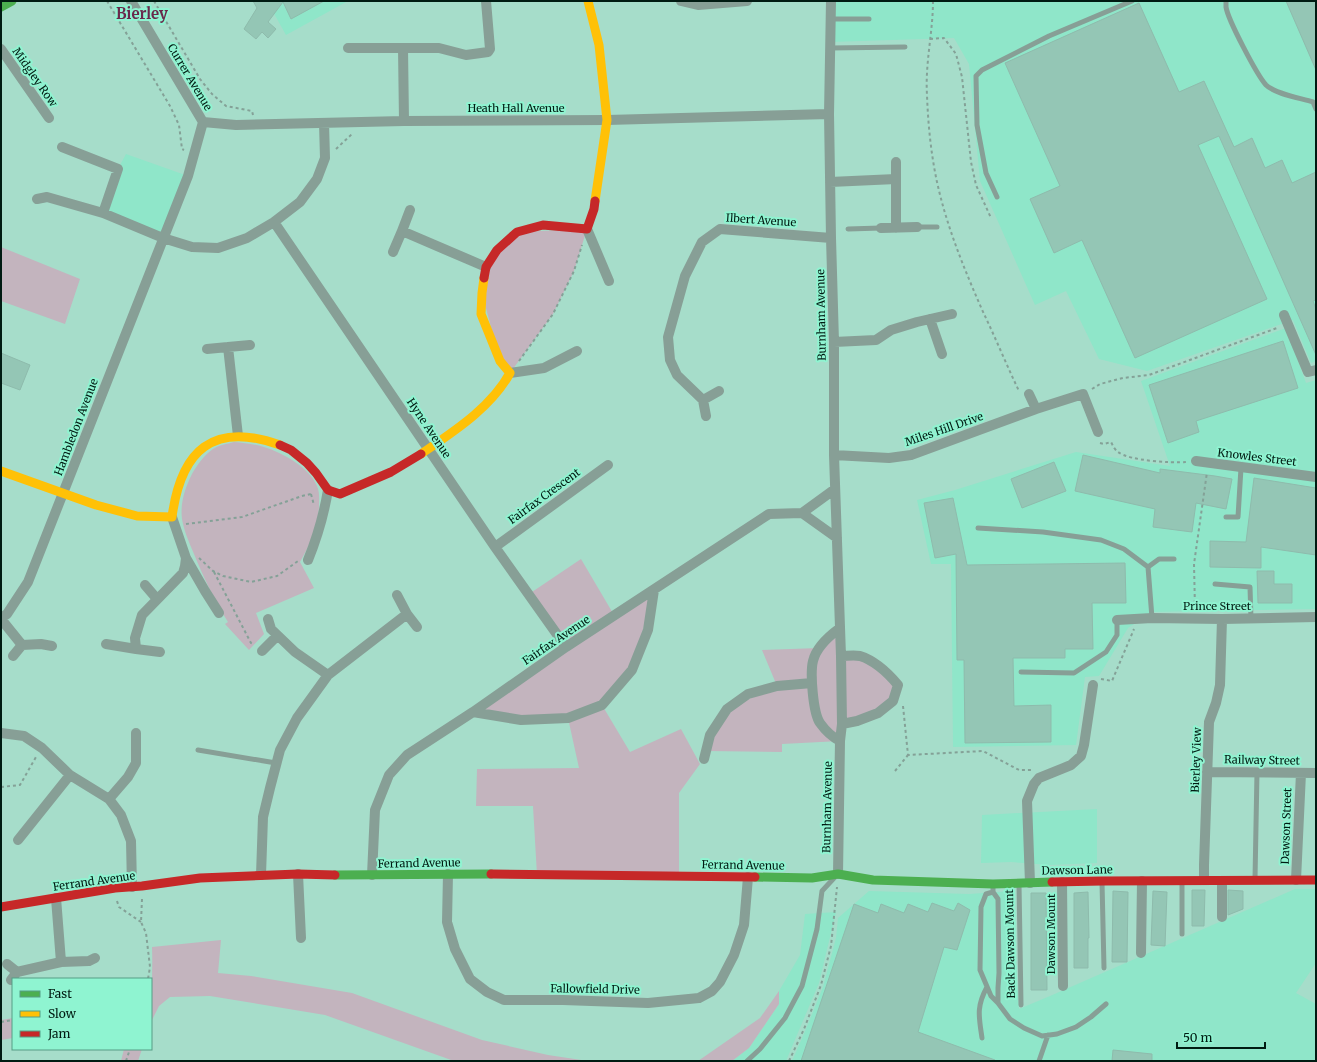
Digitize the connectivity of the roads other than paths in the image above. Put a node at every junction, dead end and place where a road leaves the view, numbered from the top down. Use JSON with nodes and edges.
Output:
{"nodes":[{"id":1,"x":12,"y":1,"type":"edge"},
{"id":2,"x":131,"y":1,"type":"edge"},
{"id":3,"x":486,"y":1,"type":"edge"},
{"id":4,"x":588,"y":1,"type":"edge"},
{"id":5,"x":681,"y":1,"type":"edge"},
{"id":6,"x":747,"y":1,"type":"edge"},
{"id":7,"x":831,"y":1,"type":"edge"},
{"id":8,"x":1132,"y":1,"type":"edge"},
{"id":9,"x":1226,"y":1,"type":"edge"},
{"id":10,"x":1,"y":7,"type":"edge"},
{"id":11,"x":830,"y":19,"type":"junction"},
{"id":12,"x":869,"y":19,"type":"dead end"},
{"id":13,"x":905,"y":47,"type":"dead end"},
{"id":14,"x":348,"y":48,"type":"dead end"},
{"id":15,"x":403,"y":48,"type":"junction"},
{"id":16,"x":830,"y":48,"type":"junction"},
{"id":17,"x":1,"y":49,"type":"edge"},
{"id":18,"x":1316,"y":109,"type":"edge"},
{"id":19,"x":829,"y":114,"type":"junction"},
{"id":20,"x":49,"y":118,"type":"dead end"},
{"id":21,"x":607,"y":120,"type":"junction"},
{"id":22,"x":404,"y":121,"type":"junction"},
{"id":23,"x":203,"y":122,"type":"junction"},
{"id":24,"x":324,"y":123,"type":"junction"},
{"id":25,"x":62,"y":147,"type":"dead end"},
{"id":26,"x":896,"y":162,"type":"dead end"},
{"id":27,"x":896,"y":179,"type":"junction"},
{"id":28,"x":830,"y":182,"type":"junction"},
{"id":29,"x":997,"y":197,"type":"dead end"},
{"id":30,"x":37,"y":199,"type":"dead end"},
{"id":31,"x":410,"y":210,"type":"dead end"},
{"id":32,"x":103,"y":213,"type":"junction"},
{"id":33,"x":274,"y":222,"type":"junction"},
{"id":34,"x":916,"y":227,"type":"joint"},
{"id":35,"x":937,"y":227,"type":"dead end"},
{"id":36,"x":587,"y":228,"type":"junction"},
{"id":37,"x":881,"y":228,"type":"joint"},
{"id":38,"x":896,"y":228,"type":"junction"},
{"id":39,"x":848,"y":229,"type":"dead end"},
{"id":40,"x":402,"y":231,"type":"junction"},
{"id":41,"x":163,"y":238,"type":"junction"},
{"id":42,"x":831,"y":238,"type":"junction"},
{"id":43,"x":393,"y":252,"type":"dead end"},
{"id":44,"x":486,"y":267,"type":"junction"},
{"id":45,"x":608,"y":281,"type":"dead end"},
{"id":46,"x":952,"y":314,"type":"dead end"},
{"id":47,"x":930,"y":319,"type":"junction"},
{"id":48,"x":1286,"y":319,"type":"road end"},
{"id":49,"x":834,"y":342,"type":"junction"},
{"id":50,"x":250,"y":345,"type":"dead end"},
{"id":51,"x":228,"y":347,"type":"junction"},
{"id":52,"x":207,"y":349,"type":"dead end"},
{"id":53,"x":577,"y":351,"type":"dead end"},
{"id":54,"x":942,"y":354,"type":"dead end"},
{"id":55,"x":1316,"y":370,"type":"edge"},
{"id":56,"x":510,"y":373,"type":"junction"},
{"id":57,"x":718,"y":391,"type":"dead end"},
{"id":58,"x":1025,"y":395,"type":"road end"},
{"id":59,"x":703,"y":400,"type":"junction"},
{"id":60,"x":1036,"y":409,"type":"junction"},
{"id":61,"x":706,"y":416,"type":"dead end"},
{"id":62,"x":1098,"y":432,"type":"road end"},
{"id":63,"x":238,"y":436,"type":"junction"},
{"id":64,"x":429,"y":449,"type":"junction"},
{"id":65,"x":834,"y":455,"type":"junction"},
{"id":66,"x":1196,"y":461,"type":"road end"},
{"id":67,"x":608,"y":465,"type":"dead end"},
{"id":68,"x":1241,"y":468,"type":"junction"},
{"id":69,"x":1,"y":471,"type":"edge"},
{"id":70,"x":1316,"y":477,"type":"edge"},
{"id":71,"x":835,"y":489,"type":"junction"},
{"id":72,"x":328,"y":490,"type":"junction"},
{"id":73,"x":62,"y":494,"type":"junction"},
{"id":74,"x":802,"y":513,"type":"junction"},
{"id":75,"x":1226,"y":517,"type":"dead end"},
{"id":76,"x":173,"y":521,"type":"junction"},
{"id":77,"x":978,"y":528,"type":"dead end"},
{"id":78,"x":837,"y":538,"type":"junction"},
{"id":79,"x":495,"y":546,"type":"junction"},
{"id":80,"x":186,"y":558,"type":"junction"},
{"id":81,"x":1174,"y":559,"type":"dead end"},
{"id":82,"x":303,"y":560,"type":"road end"},
{"id":83,"x":1148,"y":567,"type":"junction"},
{"id":84,"x":1215,"y":584,"type":"dead end"},
{"id":85,"x":145,"y":585,"type":"dead end"},
{"id":86,"x":654,"y":590,"type":"junction"},
{"id":87,"x":397,"y":595,"type":"dead end"},
{"id":88,"x":157,"y":599,"type":"junction"},
{"id":89,"x":219,"y":613,"type":"dead end"},
{"id":90,"x":407,"y":614,"type":"junction"},
{"id":91,"x":1316,"y":617,"type":"edge"},
{"id":92,"x":1,"y":618,"type":"edge"},
{"id":93,"x":1152,"y":618,"type":"junction"},
{"id":94,"x":268,"y":619,"type":"dead end"},
{"id":95,"x":1222,"y":619,"type":"junction"},
{"id":96,"x":1251,"y":619,"type":"junction"},
{"id":97,"x":1117,"y":620,"type":"joint"},
{"id":98,"x":417,"y":627,"type":"dead end"},
{"id":99,"x":840,"y":628,"type":"junction"},
{"id":100,"x":278,"y":636,"type":"junction"},
{"id":101,"x":106,"y":644,"type":"dead end"},
{"id":102,"x":22,"y":645,"type":"junction"},
{"id":103,"x":52,"y":646,"type":"dead end"},
{"id":104,"x":566,"y":647,"type":"junction"},
{"id":105,"x":136,"y":649,"type":"junction"},
{"id":106,"x":262,"y":651,"type":"road end"},
{"id":107,"x":160,"y":652,"type":"dead end"},
{"id":108,"x":13,"y":656,"type":"dead end"},
{"id":109,"x":841,"y":656,"type":"junction"},
{"id":110,"x":1021,"y":672,"type":"dead end"},
{"id":111,"x":328,"y":675,"type":"junction"},
{"id":112,"x":812,"y":683,"type":"junction"},
{"id":113,"x":1093,"y":685,"type":"road end"},
{"id":114,"x":473,"y":712,"type":"junction"},
{"id":115,"x":842,"y":724,"type":"junction"},
{"id":116,"x":136,"y":732,"type":"dead end"},
{"id":117,"x":1,"y":733,"type":"edge"},
{"id":118,"x":840,"y":741,"type":"junction"},
{"id":119,"x":198,"y":750,"type":"dead end"},
{"id":120,"x":704,"y":759,"type":"dead end"},
{"id":121,"x":276,"y":763,"type":"junction"},
{"id":122,"x":1208,"y":772,"type":"junction"},
{"id":123,"x":1256,"y":772,"type":"junction"},
{"id":124,"x":1300,"y":773,"type":"junction"},
{"id":125,"x":1316,"y":773,"type":"edge"},
{"id":126,"x":70,"y":775,"type":"junction"},
{"id":127,"x":109,"y":799,"type":"junction"},
{"id":128,"x":18,"y":840,"type":"dead end"},
{"id":129,"x":298,"y":874,"type":"junction"},
{"id":130,"x":448,"y":874,"type":"junction"},
{"id":131,"x":838,"y":874,"type":"junction"},
{"id":132,"x":261,"y":875,"type":"junction"},
{"id":133,"x":372,"y":875,"type":"junction"},
{"id":134,"x":748,"y":877,"type":"junction"},
{"id":135,"x":1204,"y":880,"type":"junction"},
{"id":136,"x":1296,"y":880,"type":"junction"},
{"id":137,"x":1316,"y":880,"type":"edge"},
{"id":138,"x":1102,"y":881,"type":"junction"},
{"id":139,"x":1142,"y":881,"type":"junction"},
{"id":140,"x":1182,"y":881,"type":"junction"},
{"id":141,"x":1222,"y":881,"type":"junction"},
{"id":142,"x":1255,"y":881,"type":"junction"},
{"id":143,"x":1062,"y":882,"type":"junction"},
{"id":144,"x":1019,"y":883,"type":"junction"},
{"id":145,"x":1030,"y":883,"type":"junction"},
{"id":146,"x":137,"y":886,"type":"junction"},
{"id":147,"x":993,"y":888,"type":"junction"},
{"id":148,"x":56,"y":898,"type":"junction"},
{"id":149,"x":1,"y":907,"type":"edge"},
{"id":150,"x":1222,"y":917,"type":"dead end"},
{"id":151,"x":1182,"y":934,"type":"dead end"},
{"id":152,"x":301,"y":938,"type":"dead end"},
{"id":153,"x":1141,"y":953,"type":"dead end"},
{"id":154,"x":61,"y":962,"type":"junction"},
{"id":155,"x":93,"y":962,"type":"dead end"},
{"id":156,"x":7,"y":964,"type":"dead end"},
{"id":157,"x":1104,"y":968,"type":"dead end"},
{"id":158,"x":1063,"y":986,"type":"dead end"},
{"id":159,"x":987,"y":987,"type":"junction"},
{"id":160,"x":998,"y":1003,"type":"junction"},
{"id":161,"x":1106,"y":1004,"type":"dead end"},
{"id":162,"x":1021,"y":1005,"type":"dead end"},
{"id":163,"x":1048,"y":1035,"type":"junction"},
{"id":164,"x":982,"y":1038,"type":"dead end"},
{"id":165,"x":747,"y":1061,"type":"edge"},
{"id":166,"x":1039,"y":1061,"type":"edge"}],
"edges":[{"from":1,"to":10,"type":"street"},
{"from":2,"to":23,"type":"street","name":"Currer Avenue"},
{"from":3,"to":15,"type":"street"},
{"from":4,"to":21,"type":"street"},
{"from":5,"to":6,"type":"street"},
{"from":7,"to":11,"type":"street","name":"Burnham Avenue"},
{"from":8,"to":29,"type":"lane"},
{"from":9,"to":18,"type":"lane"},
{"from":11,"to":12,"type":"lane"},
{"from":11,"to":16,"type":"street","name":"Burnham Avenue"},
{"from":13,"to":16,"type":"lane"},
{"from":14,"to":15,"type":"street"},
{"from":15,"to":22,"type":"street"},
{"from":16,"to":19,"type":"street","name":"Burnham Avenue"},
{"from":17,"to":20,"type":"street","name":"Midgley Row"},
{"from":19,"to":21,"type":"street","name":"Heath Hall Avenue"},
{"from":19,"to":28,"type":"street","name":"Burnham Avenue"},
{"from":21,"to":22,"type":"street","name":"Heath Hall Avenue"},
{"from":21,"to":36,"type":"street"},
{"from":22,"to":24,"type":"street","name":"Heath Hall Avenue"},
{"from":23,"to":24,"type":"street","name":"Heath Hall Avenue"},
{"from":23,"to":41,"type":"street","name":"Currer Avenue"},
{"from":24,"to":33,"type":"street"},
{"from":25,"to":32,"type":"street"},
{"from":26,"to":27,"type":"street"},
{"from":27,"to":28,"type":"street"},
{"from":27,"to":38,"type":"street"},
{"from":28,"to":42,"type":"street","name":"Burnham Avenue"},
{"from":30,"to":32,"type":"street"},
{"from":31,"to":40,"type":"street"},
{"from":32,"to":41,"type":"street"},
{"from":33,"to":41,"type":"street"},
{"from":33,"to":64,"type":"street","name":"Hyne Avenue"},
{"from":34,"to":35,"type":"lane"},
{"from":34,"to":38,"type":"street"},
{"from":36,"to":44,"type":"street"},
{"from":36,"to":45,"type":"street"},
{"from":37,"to":38,"type":"street"},
{"from":37,"to":39,"type":"lane"},
{"from":40,"to":43,"type":"street"},
{"from":40,"to":44,"type":"street"},
{"from":41,"to":73,"type":"street","name":"Hambledon Avenue"},
{"from":42,"to":49,"type":"street","name":"Burnham Avenue"},
{"from":42,"to":59,"type":"street","name":"Ilbert Avenue"},
{"from":44,"to":56,"type":"street"},
{"from":46,"to":47,"type":"street"},
{"from":47,"to":49,"type":"street"},
{"from":47,"to":54,"type":"street"},
{"from":48,"to":55,"type":"street"},
{"from":49,"to":65,"type":"street","name":"Burnham Avenue"},
{"from":50,"to":51,"type":"street"},
{"from":51,"to":52,"type":"street"},
{"from":51,"to":63,"type":"street"},
{"from":53,"to":56,"type":"street"},
{"from":56,"to":64,"type":"street"},
{"from":57,"to":59,"type":"street"},
{"from":58,"to":60,"type":"street"},
{"from":59,"to":61,"type":"street"},
{"from":60,"to":62,"type":"street","name":"Miles Hill Drive"},
{"from":60,"to":65,"type":"street","name":"Miles Hill Drive"},
{"from":63,"to":72,"type":"street"},
{"from":63,"to":76,"type":"street"},
{"from":64,"to":72,"type":"street"},
{"from":64,"to":79,"type":"street","name":"Hyne Avenue"},
{"from":65,"to":71,"type":"street","name":"Burnham Avenue"},
{"from":66,"to":68,"type":"street","name":"Knowles Street"},
{"from":67,"to":79,"type":"street","name":"Fairfax Crescent"},
{"from":68,"to":70,"type":"street","name":"Knowles Street"},
{"from":68,"to":75,"type":"lane"},
{"from":69,"to":73,"type":"street"},
{"from":71,"to":74,"type":"street"},
{"from":71,"to":78,"type":"street","name":"Burnham Avenue"},
{"from":72,"to":82,"type":"street"},
{"from":73,"to":76,"type":"street"},
{"from":73,"to":92,"type":"street","name":"Hambledon Avenue"},
{"from":74,"to":78,"type":"street"},
{"from":74,"to":86,"type":"street","name":"Fairfax Avenue"},
{"from":76,"to":80,"type":"street"},
{"from":77,"to":83,"type":"lane"},
{"from":78,"to":99,"type":"street","name":"Burnham Avenue"},
{"from":79,"to":104,"type":"street","name":"Hyne Avenue"},
{"from":80,"to":88,"type":"street"},
{"from":80,"to":89,"type":"street"},
{"from":81,"to":83,"type":"lane"},
{"from":83,"to":93,"type":"lane"},
{"from":84,"to":96,"type":"lane"},
{"from":85,"to":88,"type":"street"},
{"from":86,"to":104,"type":"street","name":"Fairfax Avenue"},
{"from":86,"to":114,"type":"street"},
{"from":87,"to":90,"type":"street"},
{"from":88,"to":105,"type":"street"},
{"from":90,"to":98,"type":"street"},
{"from":90,"to":111,"type":"street"},
{"from":91,"to":96,"type":"street","name":"Prince Street"},
{"from":92,"to":102,"type":"street"},
{"from":93,"to":95,"type":"street","name":"Prince Street"},
{"from":93,"to":97,"type":"street","name":"Prince Street"},
{"from":94,"to":100,"type":"street"},
{"from":95,"to":96,"type":"street","name":"Prince Street"},
{"from":95,"to":122,"type":"street","name":"Bierley View"},
{"from":97,"to":110,"type":"lane"},
{"from":99,"to":109,"type":"street","name":"Burnham Avenue"},
{"from":99,"to":112,"type":"street"},
{"from":100,"to":106,"type":"street"},
{"from":100,"to":111,"type":"street"},
{"from":101,"to":105,"type":"street"},
{"from":102,"to":103,"type":"street"},
{"from":102,"to":108,"type":"street"},
{"from":104,"to":114,"type":"street","name":"Fairfax Avenue"},
{"from":105,"to":107,"type":"street"},
{"from":109,"to":115,"type":"street","name":"Burnham Avenue"},
{"from":109,"to":115,"type":"street"},
{"from":111,"to":121,"type":"street"},
{"from":112,"to":118,"type":"street"},
{"from":112,"to":120,"type":"street"},
{"from":113,"to":145,"type":"street"},
{"from":114,"to":133,"type":"street","name":"Fairfax Avenue"},
{"from":115,"to":118,"type":"street","name":"Burnham Avenue"},
{"from":116,"to":127,"type":"street"},
{"from":117,"to":126,"type":"street"},
{"from":118,"to":131,"type":"street","name":"Burnham Avenue"},
{"from":119,"to":121,"type":"lane"},
{"from":121,"to":132,"type":"street"},
{"from":122,"to":123,"type":"street","name":"Railway Street"},
{"from":122,"to":135,"type":"street","name":"Bierley View"},
{"from":123,"to":124,"type":"street","name":"Railway Street"},
{"from":123,"to":142,"type":"lane"},
{"from":124,"to":125,"type":"street","name":"Railway Street"},
{"from":124,"to":136,"type":"street","name":"Dawson Street"},
{"from":126,"to":127,"type":"street"},
{"from":126,"to":128,"type":"street"},
{"from":127,"to":146,"type":"street"},
{"from":129,"to":132,"type":"street","name":"Ferrand Avenue"},
{"from":129,"to":133,"type":"street","name":"Ferrand Avenue"},
{"from":129,"to":152,"type":"street"},
{"from":130,"to":133,"type":"street","name":"Ferrand Avenue"},
{"from":130,"to":134,"type":"street","name":"Ferrand Avenue"},
{"from":130,"to":134,"type":"street","name":"Fallowfield Drive"},
{"from":131,"to":134,"type":"street","name":"Ferrand Avenue"},
{"from":131,"to":147,"type":"street","name":"Dawson Lane"},
{"from":131,"to":165,"type":"lane"},
{"from":132,"to":146,"type":"street","name":"Ferrand Avenue"},
{"from":135,"to":140,"type":"street","name":"Dawson Lane"},
{"from":135,"to":141,"type":"street","name":"Dawson Lane"},
{"from":136,"to":137,"type":"street","name":"Dawson Lane"},
{"from":136,"to":142,"type":"street","name":"Dawson Lane"},
{"from":138,"to":139,"type":"street","name":"Dawson Lane"},
{"from":138,"to":143,"type":"street","name":"Dawson Lane"},
{"from":138,"to":157,"type":"lane"},
{"from":139,"to":140,"type":"street","name":"Dawson Lane"},
{"from":139,"to":153,"type":"street"},
{"from":140,"to":151,"type":"lane"},
{"from":141,"to":142,"type":"street","name":"Dawson Lane"},
{"from":141,"to":150,"type":"street"},
{"from":143,"to":145,"type":"street","name":"Dawson Lane"},
{"from":143,"to":158,"type":"street","name":"Dawson Mount"},
{"from":144,"to":145,"type":"street","name":"Dawson Lane"},
{"from":144,"to":147,"type":"street","name":"Dawson Lane"},
{"from":144,"to":162,"type":"lane","name":"Back Dawson Mount"},
{"from":146,"to":148,"type":"street","name":"Ferrand Avenue"},
{"from":147,"to":159,"type":"lane"},
{"from":147,"to":160,"type":"lane"},
{"from":148,"to":149,"type":"street","name":"Ferrand Avenue"},
{"from":148,"to":154,"type":"street"},
{"from":154,"to":155,"type":"street"},
{"from":154,"to":156,"type":"street"},
{"from":159,"to":160,"type":"lane"},
{"from":159,"to":164,"type":"lane"},
{"from":160,"to":163,"type":"lane"},
{"from":161,"to":163,"type":"lane"},
{"from":163,"to":166,"type":"lane"}]}
